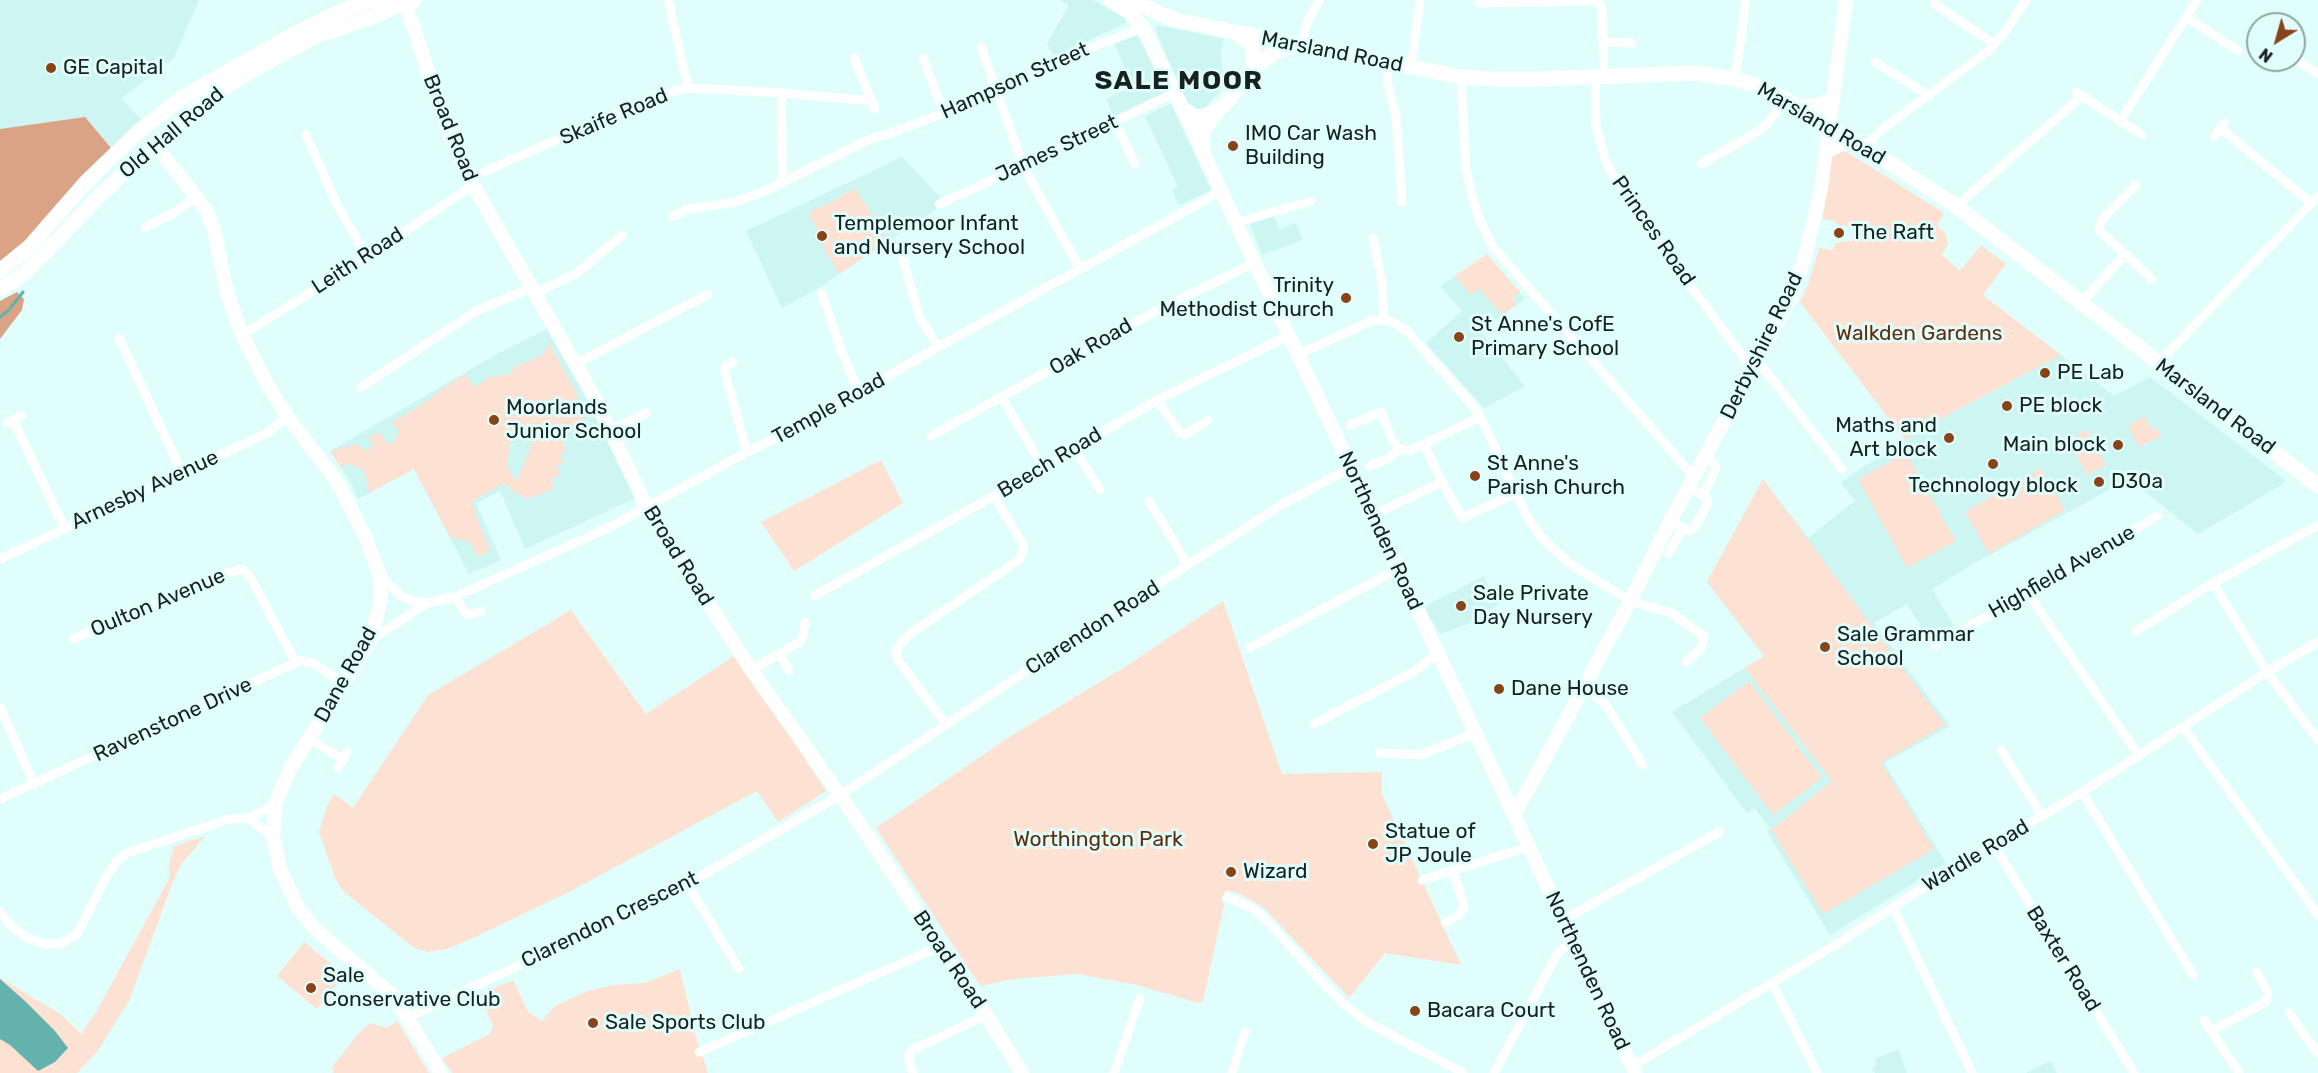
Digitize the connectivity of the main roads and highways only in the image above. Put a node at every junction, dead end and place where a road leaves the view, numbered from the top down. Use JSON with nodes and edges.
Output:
{"nodes":[{"id":1,"x":369,"y":0,"type":"edge"},
{"id":2,"x":1110,"y":0,"type":"edge"},
{"id":3,"x":1128,"y":0,"type":"edge"},
{"id":4,"x":1846,"y":0,"type":"edge"},
{"id":5,"x":409,"y":1,"type":"edge"},
{"id":6,"x":1155,"y":6,"type":"edge"},
{"id":7,"x":375,"y":16,"type":"junction"},
{"id":8,"x":1233,"y":32,"type":"junction"},
{"id":9,"x":1302,"y":46,"type":"junction"},
{"id":10,"x":1254,"y":69,"type":"junction"},
{"id":11,"x":1833,"y":98,"type":"junction"},
{"id":12,"x":1182,"y":108,"type":"junction"},
{"id":13,"x":1221,"y":108,"type":"junction"},
{"id":14,"x":1800,"y":108,"type":"junction"},
{"id":15,"x":1830,"y":125,"type":"junction"},
{"id":16,"x":139,"y":131,"type":"junction"},
{"id":17,"x":1862,"y":144,"type":"junction"},
{"id":18,"x":155,"y":145,"type":"junction"},
{"id":19,"x":1826,"y":150,"type":"junction"},
{"id":20,"x":1204,"y":154,"type":"junction"},
{"id":21,"x":0,"y":271,"type":"edge"},
{"id":22,"x":0,"y":289,"type":"edge"},
{"id":23,"x":2318,"y":486,"type":"edge"},
{"id":24,"x":1511,"y":811,"type":"junction"},
{"id":25,"x":1632,"y":1071,"type":"edge"},
{"id":26,"x":441,"y":1073,"type":"edge"},
{"id":27,"x":1022,"y":1073,"type":"edge"}],
"edges":[{"from":1,"to":5,"type":"main road","name":"Old Hall Road"},
{"from":1,"to":7,"type":"main road"},
{"from":1,"to":16,"type":"main road","name":"Old Hall Road"},
{"from":2,"to":12,"type":"main road","name":"Northenden Road"},
{"from":3,"to":6,"type":"main road"},
{"from":4,"to":11,"type":"main road","name":"Derbyshire Road"},
{"from":5,"to":7,"type":"main road","name":"Old Hall Road"},
{"from":5,"to":27,"type":"main road","name":"Broad Road"},
{"from":6,"to":8,"type":"main road","name":"Marsland Road"},
{"from":7,"to":18,"type":"main road","name":"Old Hall Road"},
{"from":8,"to":9,"type":"main road","name":"Marsland Road"},
{"from":8,"to":10,"type":"main road"},
{"from":9,"to":10,"type":"main road"},
{"from":9,"to":14,"type":"main road","name":"Marsland Road"},
{"from":10,"to":13,"type":"main road"},
{"from":11,"to":14,"type":"main road"},
{"from":11,"to":15,"type":"main road","name":"Derbyshire Road"},
{"from":12,"to":13,"type":"main road"},
{"from":12,"to":20,"type":"main road","name":"Northenden Road"},
{"from":13,"to":20,"type":"main road"},
{"from":14,"to":15,"type":"main road","name":"Marsland Road"},
{"from":15,"to":17,"type":"main road","name":"Marsland Road"},
{"from":15,"to":19,"type":"main road","name":"Derbyshire Road"},
{"from":16,"to":18,"type":"main road","name":"Dane Road"},
{"from":16,"to":21,"type":"main road","name":"Old Hall Road"},
{"from":17,"to":19,"type":"main road"},
{"from":17,"to":23,"type":"main road","name":"Marsland Road"},
{"from":18,"to":22,"type":"main road","name":"Old Hall Road"},
{"from":18,"to":26,"type":"main road","name":"Dane Road"},
{"from":19,"to":24,"type":"main road","name":"Derbyshire Road"},
{"from":20,"to":24,"type":"main road","name":"Northenden Road"},
{"from":24,"to":25,"type":"main road","name":"Northenden Road"}]}
